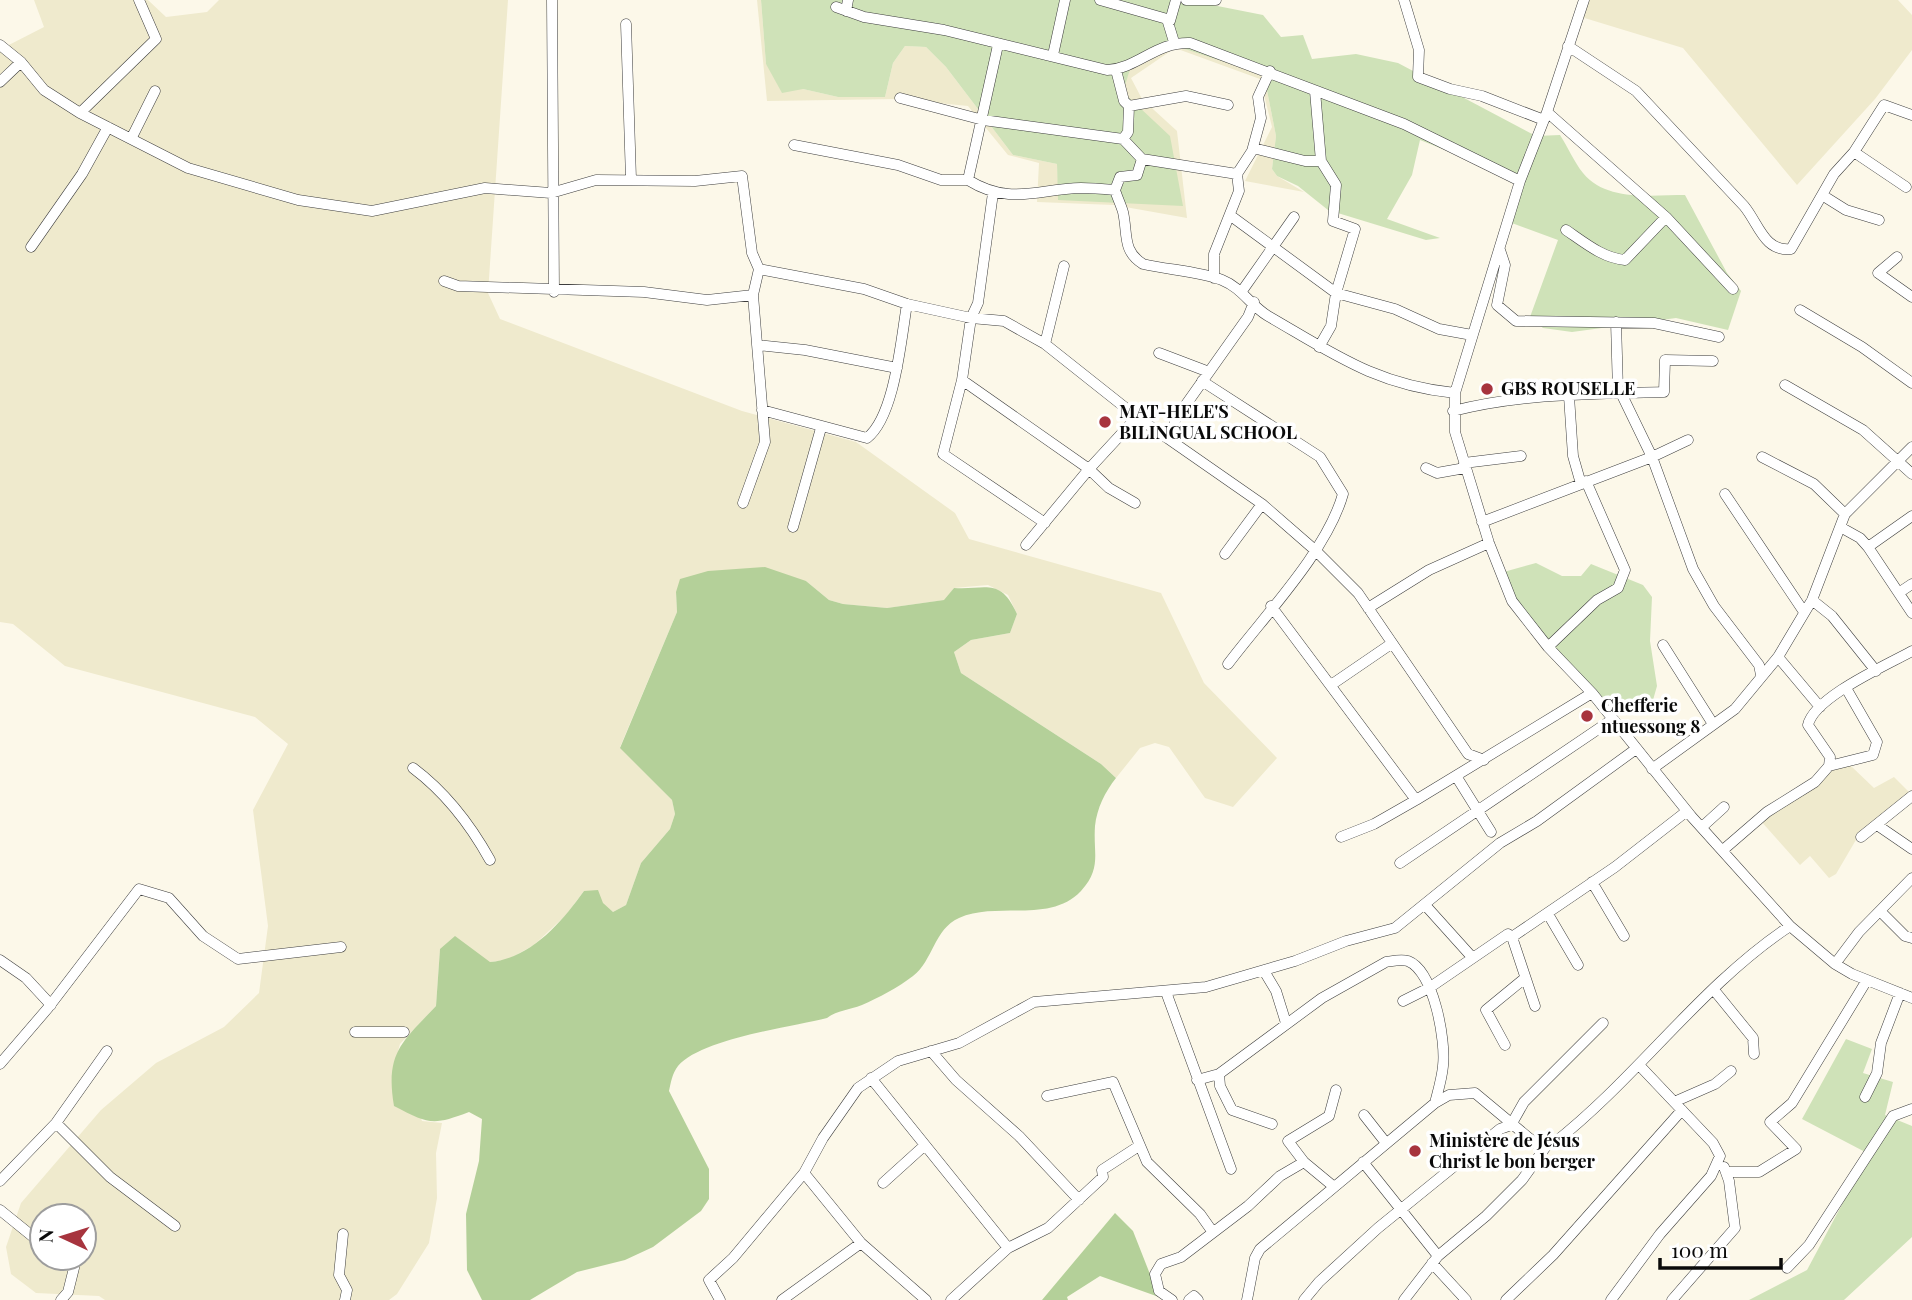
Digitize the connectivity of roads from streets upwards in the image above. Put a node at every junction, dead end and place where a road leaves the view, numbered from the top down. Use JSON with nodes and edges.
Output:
{"nodes":[{"id":1,"x":139,"y":0,"type":"edge"},
{"id":2,"x":552,"y":0,"type":"edge"},
{"id":3,"x":1065,"y":0,"type":"edge"},
{"id":4,"x":1100,"y":0,"type":"edge"},
{"id":5,"x":1176,"y":0,"type":"edge"},
{"id":6,"x":1186,"y":0,"type":"edge"},
{"id":7,"x":1216,"y":0,"type":"edge"},
{"id":8,"x":1404,"y":0,"type":"edge"},
{"id":9,"x":1584,"y":0,"type":"edge"},
{"id":10,"x":843,"y":6,"type":"edge"},
{"id":11,"x":1170,"y":21,"type":"junction"},
{"id":12,"x":626,"y":24,"type":"dead end"},
{"id":13,"x":1174,"y":42,"type":"junction"},
{"id":14,"x":0,"y":45,"type":"edge"},
{"id":15,"x":998,"y":45,"type":"junction"},
{"id":16,"x":1568,"y":46,"type":"junction"},
{"id":17,"x":1053,"y":55,"type":"junction"},
{"id":18,"x":22,"y":62,"type":"junction"},
{"id":19,"x":1116,"y":69,"type":"junction"},
{"id":20,"x":1270,"y":71,"type":"junction"},
{"id":21,"x":0,"y":82,"type":"edge"},
{"id":22,"x":155,"y":91,"type":"dead end"},
{"id":23,"x":1315,"y":92,"type":"junction"},
{"id":24,"x":900,"y":98,"type":"dead end"},
{"id":25,"x":1228,"y":105,"type":"dead end"},
{"id":26,"x":1129,"y":106,"type":"junction"},
{"id":27,"x":80,"y":113,"type":"junction"},
{"id":28,"x":1912,"y":115,"type":"edge"},
{"id":29,"x":1545,"y":116,"type":"junction"},
{"id":30,"x":983,"y":120,"type":"junction"},
{"id":31,"x":108,"y":127,"type":"junction"},
{"id":32,"x":131,"y":139,"type":"junction"},
{"id":33,"x":1123,"y":139,"type":"junction"},
{"id":34,"x":794,"y":145,"type":"dead end"},
{"id":35,"x":1253,"y":148,"type":"junction"},
{"id":36,"x":1854,"y":152,"type":"junction"},
{"id":37,"x":1142,"y":159,"type":"junction"},
{"id":38,"x":1321,"y":160,"type":"junction"},
{"id":39,"x":1237,"y":174,"type":"junction"},
{"id":40,"x":631,"y":179,"type":"junction"},
{"id":41,"x":968,"y":180,"type":"junction"},
{"id":42,"x":1520,"y":181,"type":"junction"},
{"id":43,"x":1906,"y":187,"type":"dead end"},
{"id":44,"x":1115,"y":190,"type":"junction"},
{"id":45,"x":551,"y":193,"type":"junction"},
{"id":46,"x":993,"y":193,"type":"junction"},
{"id":47,"x":1822,"y":195,"type":"junction"},
{"id":48,"x":1231,"y":216,"type":"junction"},
{"id":49,"x":1294,"y":217,"type":"dead end"},
{"id":50,"x":1666,"y":217,"type":"junction"},
{"id":51,"x":1879,"y":220,"type":"dead end"},
{"id":52,"x":1566,"y":230,"type":"dead end"},
{"id":53,"x":31,"y":247,"type":"dead end"},
{"id":54,"x":1271,"y":247,"type":"junction"},
{"id":55,"x":1499,"y":248,"type":"junction"},
{"id":56,"x":1897,"y":257,"type":"dead end"},
{"id":57,"x":1065,"y":266,"type":"dead end"},
{"id":58,"x":759,"y":269,"type":"junction"},
{"id":59,"x":1214,"y":278,"type":"junction"},
{"id":60,"x":444,"y":281,"type":"dead end"},
{"id":61,"x":1733,"y":289,"type":"dead end"},
{"id":62,"x":1242,"y":291,"type":"junction"},
{"id":63,"x":554,"y":292,"type":"junction"},
{"id":64,"x":1336,"y":293,"type":"junction"},
{"id":65,"x":753,"y":295,"type":"junction"},
{"id":66,"x":1912,"y":297,"type":"edge"},
{"id":67,"x":1254,"y":302,"type":"junction"},
{"id":68,"x":907,"y":304,"type":"junction"},
{"id":69,"x":1800,"y":310,"type":"dead end"},
{"id":70,"x":1265,"y":314,"type":"junction"},
{"id":71,"x":1248,"y":317,"type":"junction"},
{"id":72,"x":971,"y":318,"type":"junction"},
{"id":73,"x":1616,"y":322,"type":"junction"},
{"id":74,"x":1472,"y":335,"type":"junction"},
{"id":75,"x":1719,"y":337,"type":"dead end"},
{"id":76,"x":1045,"y":344,"type":"junction"},
{"id":77,"x":757,"y":345,"type":"junction"},
{"id":78,"x":1319,"y":347,"type":"junction"},
{"id":79,"x":1159,"y":353,"type":"dead end"},
{"id":80,"x":1713,"y":360,"type":"dead end"},
{"id":81,"x":897,"y":368,"type":"junction"},
{"id":82,"x":1209,"y":372,"type":"junction"},
{"id":83,"x":962,"y":380,"type":"junction"},
{"id":84,"x":1202,"y":381,"type":"junction"},
{"id":85,"x":1912,"y":383,"type":"edge"},
{"id":86,"x":1786,"y":385,"type":"dead end"},
{"id":87,"x":1620,"y":392,"type":"junction"},
{"id":88,"x":1455,"y":393,"type":"junction"},
{"id":89,"x":1569,"y":396,"type":"junction"},
{"id":90,"x":762,"y":410,"type":"junction"},
{"id":91,"x":1453,"y":411,"type":"junction"},
{"id":92,"x":1137,"y":417,"type":"junction"},
{"id":93,"x":821,"y":428,"type":"junction"},
{"id":94,"x":1163,"y":432,"type":"junction"},
{"id":95,"x":1688,"y":440,"type":"dead end"},
{"id":96,"x":1912,"y":447,"type":"edge"},
{"id":97,"x":1521,"y":456,"type":"dead end"},
{"id":98,"x":1652,"y":457,"type":"junction"},
{"id":99,"x":1762,"y":457,"type":"dead end"},
{"id":100,"x":1897,"y":463,"type":"junction"},
{"id":101,"x":1464,"y":465,"type":"junction"},
{"id":102,"x":1426,"y":468,"type":"dead end"},
{"id":103,"x":1089,"y":469,"type":"junction"},
{"id":104,"x":1912,"y":474,"type":"edge"},
{"id":105,"x":1584,"y":482,"type":"junction"},
{"id":106,"x":1725,"y":494,"type":"dead end"},
{"id":107,"x":743,"y":503,"type":"dead end"},
{"id":108,"x":1135,"y":503,"type":"dead end"},
{"id":109,"x":1262,"y":504,"type":"junction"},
{"id":110,"x":1846,"y":514,"type":"junction"},
{"id":111,"x":1912,"y":516,"type":"edge"},
{"id":112,"x":1482,"y":522,"type":"junction"},
{"id":113,"x":1045,"y":523,"type":"junction"},
{"id":114,"x":793,"y":527,"type":"dead end"},
{"id":115,"x":1842,"y":528,"type":"junction"},
{"id":116,"x":1489,"y":543,"type":"junction"},
{"id":117,"x":1026,"y":545,"type":"dead end"},
{"id":118,"x":1868,"y":547,"type":"junction"},
{"id":119,"x":1317,"y":551,"type":"junction"},
{"id":120,"x":1225,"y":554,"type":"dead end"},
{"id":121,"x":1912,"y":584,"type":"edge"},
{"id":122,"x":1900,"y":592,"type":"junction"},
{"id":123,"x":1812,"y":600,"type":"junction"},
{"id":124,"x":1271,"y":606,"type":"junction"},
{"id":125,"x":1368,"y":608,"type":"junction"},
{"id":126,"x":1804,"y":612,"type":"junction"},
{"id":127,"x":1912,"y":613,"type":"edge"},
{"id":128,"x":1391,"y":644,"type":"junction"},
{"id":129,"x":1663,"y":645,"type":"dead end"},
{"id":130,"x":1548,"y":647,"type":"junction"},
{"id":131,"x":1912,"y":651,"type":"edge"},
{"id":132,"x":1778,"y":656,"type":"junction"},
{"id":133,"x":1228,"y":664,"type":"dead end"},
{"id":134,"x":1876,"y":671,"type":"junction"},
{"id":135,"x":1761,"y":675,"type":"junction"},
{"id":136,"x":1331,"y":685,"type":"junction"},
{"id":137,"x":1846,"y":688,"type":"junction"},
{"id":138,"x":1592,"y":693,"type":"junction"},
{"id":139,"x":1820,"y":707,"type":"junction"},
{"id":140,"x":1613,"y":719,"type":"junction"},
{"id":141,"x":1713,"y":724,"type":"junction"},
{"id":142,"x":1636,"y":749,"type":"junction"},
{"id":143,"x":1484,"y":760,"type":"junction"},
{"id":144,"x":1829,"y":766,"type":"junction"},
{"id":145,"x":413,"y":768,"type":"dead end"},
{"id":146,"x":1652,"y":769,"type":"junction"},
{"id":147,"x":1456,"y":776,"type":"junction"},
{"id":148,"x":1912,"y":796,"type":"edge"},
{"id":149,"x":1416,"y":800,"type":"junction"},
{"id":150,"x":1724,"y":807,"type":"dead end"},
{"id":151,"x":1476,"y":811,"type":"junction"},
{"id":152,"x":1687,"y":811,"type":"junction"},
{"id":153,"x":1877,"y":825,"type":"junction"},
{"id":154,"x":1702,"y":827,"type":"junction"},
{"id":155,"x":1491,"y":832,"type":"dead end"},
{"id":156,"x":1341,"y":837,"type":"dead end"},
{"id":157,"x":1861,"y":837,"type":"dead end"},
{"id":158,"x":1912,"y":849,"type":"edge"},
{"id":159,"x":1723,"y":850,"type":"junction"},
{"id":160,"x":490,"y":860,"type":"dead end"},
{"id":161,"x":1400,"y":863,"type":"dead end"},
{"id":162,"x":1912,"y":878,"type":"edge"},
{"id":163,"x":1592,"y":882,"type":"junction"},
{"id":164,"x":1426,"y":906,"type":"junction"},
{"id":165,"x":1880,"y":911,"type":"junction"},
{"id":166,"x":1548,"y":914,"type":"junction"},
{"id":167,"x":1790,"y":926,"type":"junction"},
{"id":168,"x":1624,"y":936,"type":"dead end"},
{"id":169,"x":1512,"y":937,"type":"junction"},
{"id":170,"x":1912,"y":938,"type":"edge"},
{"id":171,"x":341,"y":947,"type":"dead end"},
{"id":172,"x":1471,"y":957,"type":"junction"},
{"id":173,"x":0,"y":960,"type":"edge"},
{"id":174,"x":1835,"y":964,"type":"junction"},
{"id":175,"x":1578,"y":965,"type":"dead end"},
{"id":176,"x":1264,"y":971,"type":"junction"},
{"id":177,"x":1525,"y":978,"type":"junction"},
{"id":178,"x":1867,"y":980,"type":"junction"},
{"id":179,"x":1429,"y":988,"type":"junction"},
{"id":180,"x":1713,"y":990,"type":"junction"},
{"id":181,"x":1166,"y":992,"type":"junction"},
{"id":182,"x":1900,"y":993,"type":"junction"},
{"id":183,"x":1912,"y":998,"type":"edge"},
{"id":184,"x":1403,"y":1001,"type":"dead end"},
{"id":185,"x":51,"y":1005,"type":"junction"},
{"id":186,"x":1535,"y":1006,"type":"dead end"},
{"id":187,"x":1286,"y":1023,"type":"junction"},
{"id":188,"x":1603,"y":1023,"type":"dead end"},
{"id":189,"x":404,"y":1031,"type":"dead end"},
{"id":190,"x":355,"y":1032,"type":"dead end"},
{"id":191,"x":1505,"y":1045,"type":"dead end"},
{"id":192,"x":107,"y":1051,"type":"dead end"},
{"id":193,"x":932,"y":1051,"type":"junction"},
{"id":194,"x":1754,"y":1054,"type":"dead end"},
{"id":195,"x":0,"y":1065,"type":"edge"},
{"id":196,"x":1639,"y":1065,"type":"junction"},
{"id":197,"x":1731,"y":1071,"type":"dead end"},
{"id":198,"x":1219,"y":1074,"type":"junction"},
{"id":199,"x":871,"y":1078,"type":"junction"},
{"id":200,"x":1197,"y":1080,"type":"junction"},
{"id":201,"x":1336,"y":1090,"type":"dead end"},
{"id":202,"x":1047,"y":1096,"type":"dead end"},
{"id":203,"x":1865,"y":1097,"type":"dead end"},
{"id":204,"x":1435,"y":1103,"type":"junction"},
{"id":205,"x":1678,"y":1106,"type":"junction"},
{"id":206,"x":1912,"y":1109,"type":"edge"},
{"id":207,"x":1364,"y":1115,"type":"dead end"},
{"id":208,"x":56,"y":1123,"type":"junction"},
{"id":209,"x":1272,"y":1124,"type":"dead end"},
{"id":210,"x":1511,"y":1125,"type":"junction"},
{"id":211,"x":1386,"y":1143,"type":"junction"},
{"id":212,"x":925,"y":1144,"type":"junction"},
{"id":213,"x":1547,"y":1145,"type":"junction"},
{"id":214,"x":1139,"y":1146,"type":"junction"},
{"id":215,"x":1720,"y":1156,"type":"junction"},
{"id":216,"x":1304,"y":1162,"type":"junction"},
{"id":217,"x":1363,"y":1162,"type":"junction"},
{"id":218,"x":1231,"y":1169,"type":"dead end"},
{"id":219,"x":1726,"y":1172,"type":"junction"},
{"id":220,"x":804,"y":1174,"type":"junction"},
{"id":221,"x":0,"y":1181,"type":"edge"},
{"id":222,"x":883,"y":1183,"type":"dead end"},
{"id":223,"x":1333,"y":1186,"type":"junction"},
{"id":224,"x":1079,"y":1200,"type":"junction"},
{"id":225,"x":1401,"y":1208,"type":"junction"},
{"id":226,"x":0,"y":1210,"type":"edge"},
{"id":227,"x":175,"y":1226,"type":"dead end"},
{"id":228,"x":1212,"y":1231,"type":"junction"},
{"id":229,"x":28,"y":1233,"type":"edge"},
{"id":230,"x":343,"y":1234,"type":"dead end"},
{"id":231,"x":861,"y":1243,"type":"junction"},
{"id":232,"x":1008,"y":1248,"type":"junction"},
{"id":233,"x":1435,"y":1259,"type":"junction"},
{"id":234,"x":1787,"y":1268,"type":"dead end"},
{"id":235,"x":73,"y":1272,"type":"edge"},
{"id":236,"x":66,"y":1297,"type":"edge"},
{"id":237,"x":345,"y":1300,"type":"edge"},
{"id":238,"x":720,"y":1300,"type":"edge"},
{"id":239,"x":782,"y":1300,"type":"edge"},
{"id":240,"x":926,"y":1300,"type":"edge"},
{"id":241,"x":951,"y":1300,"type":"edge"},
{"id":242,"x":1172,"y":1300,"type":"edge"},
{"id":243,"x":1189,"y":1300,"type":"edge"},
{"id":244,"x":1198,"y":1300,"type":"edge"},
{"id":245,"x":1247,"y":1300,"type":"edge"},
{"id":246,"x":1304,"y":1300,"type":"edge"},
{"id":247,"x":1405,"y":1300,"type":"edge"},
{"id":248,"x":1466,"y":1300,"type":"edge"},
{"id":249,"x":1506,"y":1300,"type":"edge"},
{"id":250,"x":1611,"y":1300,"type":"edge"},
{"id":251,"x":1672,"y":1300,"type":"edge"}],
"edges":[{"from":1,"to":27,"type":"street"},
{"from":2,"to":45,"type":"street"},
{"from":3,"to":17,"type":"street"},
{"from":4,"to":11,"type":"street"},
{"from":5,"to":11,"type":"street"},
{"from":6,"to":7,"type":"street"},
{"from":8,"to":29,"type":"street"},
{"from":9,"to":16,"type":"street"},
{"from":10,"to":15,"type":"street"},
{"from":11,"to":13,"type":"street"},
{"from":12,"to":40,"type":"street"},
{"from":13,"to":19,"type":"street"},
{"from":13,"to":20,"type":"street"},
{"from":14,"to":18,"type":"street"},
{"from":15,"to":17,"type":"street"},
{"from":15,"to":30,"type":"street"},
{"from":16,"to":29,"type":"street"},
{"from":16,"to":47,"type":"street"},
{"from":17,"to":19,"type":"street"},
{"from":18,"to":21,"type":"street"},
{"from":18,"to":27,"type":"street"},
{"from":19,"to":26,"type":"street"},
{"from":20,"to":23,"type":"street"},
{"from":20,"to":35,"type":"street"},
{"from":22,"to":32,"type":"street"},
{"from":23,"to":38,"type":"street"},
{"from":23,"to":42,"type":"street"},
{"from":24,"to":30,"type":"street"},
{"from":25,"to":26,"type":"street"},
{"from":26,"to":33,"type":"street"},
{"from":27,"to":31,"type":"street"},
{"from":28,"to":36,"type":"street"},
{"from":29,"to":42,"type":"street"},
{"from":29,"to":50,"type":"street"},
{"from":30,"to":33,"type":"street"},
{"from":30,"to":41,"type":"street"},
{"from":31,"to":32,"type":"street"},
{"from":31,"to":53,"type":"street"},
{"from":32,"to":45,"type":"street"},
{"from":33,"to":37,"type":"street"},
{"from":34,"to":41,"type":"street"},
{"from":35,"to":38,"type":"street"},
{"from":35,"to":39,"type":"street"},
{"from":36,"to":43,"type":"street"},
{"from":36,"to":47,"type":"street"},
{"from":37,"to":39,"type":"street"},
{"from":37,"to":44,"type":"street"},
{"from":38,"to":64,"type":"street"},
{"from":39,"to":48,"type":"street"},
{"from":40,"to":45,"type":"street"},
{"from":40,"to":58,"type":"street"},
{"from":41,"to":46,"type":"street"},
{"from":42,"to":55,"type":"street"},
{"from":44,"to":46,"type":"street"},
{"from":44,"to":59,"type":"street"},
{"from":45,"to":63,"type":"street"},
{"from":46,"to":72,"type":"street"},
{"from":47,"to":51,"type":"street"},
{"from":48,"to":54,"type":"street"},
{"from":48,"to":59,"type":"street"},
{"from":49,"to":54,"type":"street"},
{"from":50,"to":52,"type":"street"},
{"from":50,"to":61,"type":"street"},
{"from":54,"to":62,"type":"street"},
{"from":54,"to":64,"type":"street"},
{"from":55,"to":73,"type":"street"},
{"from":55,"to":74,"type":"street"},
{"from":56,"to":66,"type":"street"},
{"from":57,"to":76,"type":"street"},
{"from":58,"to":65,"type":"street"},
{"from":58,"to":68,"type":"street"},
{"from":59,"to":62,"type":"street"},
{"from":60,"to":63,"type":"street"},
{"from":62,"to":67,"type":"street"},
{"from":63,"to":65,"type":"street"},
{"from":64,"to":74,"type":"street"},
{"from":64,"to":78,"type":"street"},
{"from":65,"to":77,"type":"street"},
{"from":67,"to":70,"type":"street"},
{"from":67,"to":71,"type":"street"},
{"from":68,"to":72,"type":"street"},
{"from":68,"to":81,"type":"street"},
{"from":69,"to":85,"type":"street"},
{"from":70,"to":71,"type":"street"},
{"from":70,"to":78,"type":"street"},
{"from":71,"to":82,"type":"street"},
{"from":72,"to":76,"type":"street"},
{"from":72,"to":83,"type":"street"},
{"from":73,"to":75,"type":"street"},
{"from":73,"to":87,"type":"street"},
{"from":74,"to":88,"type":"street"},
{"from":76,"to":92,"type":"street"},
{"from":77,"to":81,"type":"street"},
{"from":77,"to":90,"type":"street"},
{"from":78,"to":88,"type":"street"},
{"from":79,"to":82,"type":"street"},
{"from":80,"to":87,"type":"street"},
{"from":81,"to":93,"type":"street"},
{"from":82,"to":84,"type":"street"},
{"from":83,"to":103,"type":"street"},
{"from":83,"to":113,"type":"street"},
{"from":84,"to":94,"type":"street"},
{"from":84,"to":119,"type":"street"},
{"from":86,"to":100,"type":"street"},
{"from":87,"to":89,"type":"street"},
{"from":87,"to":98,"type":"street"},
{"from":88,"to":91,"type":"street"},
{"from":89,"to":91,"type":"street"},
{"from":89,"to":105,"type":"street"},
{"from":90,"to":93,"type":"street"},
{"from":90,"to":107,"type":"street"},
{"from":91,"to":101,"type":"street"},
{"from":92,"to":94,"type":"street"},
{"from":92,"to":103,"type":"street"},
{"from":93,"to":114,"type":"street"},
{"from":94,"to":109,"type":"street"},
{"from":95,"to":98,"type":"street"},
{"from":96,"to":100,"type":"street"},
{"from":97,"to":101,"type":"street"},
{"from":98,"to":105,"type":"street"},
{"from":98,"to":135,"type":"street"},
{"from":99,"to":110,"type":"street"},
{"from":100,"to":104,"type":"street"},
{"from":100,"to":110,"type":"street"},
{"from":101,"to":102,"type":"street"},
{"from":101,"to":112,"type":"street"},
{"from":103,"to":108,"type":"street"},
{"from":103,"to":113,"type":"street"},
{"from":105,"to":112,"type":"street"},
{"from":105,"to":130,"type":"street"},
{"from":106,"to":126,"type":"street"},
{"from":109,"to":119,"type":"street"},
{"from":109,"to":120,"type":"street"},
{"from":110,"to":115,"type":"street"},
{"from":111,"to":118,"type":"street"},
{"from":112,"to":116,"type":"street"},
{"from":113,"to":117,"type":"street"},
{"from":115,"to":118,"type":"street"},
{"from":115,"to":123,"type":"street"},
{"from":116,"to":125,"type":"street"},
{"from":116,"to":130,"type":"street"},
{"from":118,"to":122,"type":"street"},
{"from":119,"to":124,"type":"street"},
{"from":119,"to":125,"type":"street"},
{"from":121,"to":122,"type":"street"},
{"from":122,"to":127,"type":"street"},
{"from":123,"to":126,"type":"street"},
{"from":123,"to":134,"type":"street"},
{"from":124,"to":133,"type":"street"},
{"from":124,"to":136,"type":"street"},
{"from":125,"to":128,"type":"street"},
{"from":126,"to":132,"type":"street"},
{"from":128,"to":136,"type":"street"},
{"from":128,"to":143,"type":"street"},
{"from":129,"to":141,"type":"street"},
{"from":130,"to":138,"type":"street"},
{"from":131,"to":134,"type":"street"},
{"from":132,"to":135,"type":"street"},
{"from":132,"to":139,"type":"street"},
{"from":134,"to":137,"type":"street"},
{"from":135,"to":141,"type":"street"},
{"from":136,"to":149,"type":"street"},
{"from":137,"to":139,"type":"street"},
{"from":137,"to":144,"type":"street"},
{"from":138,"to":140,"type":"street"},
{"from":138,"to":143,"type":"street"},
{"from":139,"to":144,"type":"street"},
{"from":140,"to":142,"type":"street"},
{"from":140,"to":151,"type":"street"},
{"from":141,"to":146,"type":"street"},
{"from":142,"to":146,"type":"street"},
{"from":142,"to":164,"type":"street"},
{"from":143,"to":147,"type":"street"},
{"from":144,"to":159,"type":"street"},
{"from":145,"to":160,"type":"street"},
{"from":146,"to":152,"type":"street"},
{"from":147,"to":149,"type":"street"},
{"from":147,"to":151,"type":"street"},
{"from":148,"to":153,"type":"street"},
{"from":149,"to":156,"type":"street"},
{"from":150,"to":154,"type":"street"},
{"from":151,"to":155,"type":"street"},
{"from":151,"to":161,"type":"street"},
{"from":152,"to":154,"type":"street"},
{"from":152,"to":163,"type":"street"},
{"from":153,"to":157,"type":"street"},
{"from":153,"to":158,"type":"street"},
{"from":154,"to":159,"type":"street"},
{"from":159,"to":167,"type":"street"},
{"from":162,"to":165,"type":"street"},
{"from":163,"to":166,"type":"street"},
{"from":163,"to":168,"type":"street"},
{"from":164,"to":172,"type":"street"},
{"from":164,"to":176,"type":"street"},
{"from":165,"to":170,"type":"street"},
{"from":165,"to":174,"type":"street"},
{"from":166,"to":169,"type":"street"},
{"from":166,"to":175,"type":"street"},
{"from":167,"to":174,"type":"street"},
{"from":167,"to":180,"type":"street"},
{"from":169,"to":172,"type":"street"},
{"from":169,"to":177,"type":"street"},
{"from":171,"to":185,"type":"street"},
{"from":172,"to":179,"type":"street"},
{"from":173,"to":185,"type":"street"},
{"from":174,"to":178,"type":"street"},
{"from":176,"to":181,"type":"street"},
{"from":176,"to":187,"type":"street"},
{"from":177,"to":186,"type":"street"},
{"from":177,"to":191,"type":"street"},
{"from":178,"to":182,"type":"street"},
{"from":178,"to":219,"type":"street"},
{"from":179,"to":184,"type":"street"},
{"from":179,"to":187,"type":"street"},
{"from":179,"to":204,"type":"street"},
{"from":180,"to":194,"type":"street"},
{"from":180,"to":196,"type":"street"},
{"from":181,"to":193,"type":"street"},
{"from":181,"to":200,"type":"street"},
{"from":182,"to":183,"type":"street"},
{"from":182,"to":203,"type":"street"},
{"from":185,"to":195,"type":"street"},
{"from":187,"to":198,"type":"street"},
{"from":188,"to":210,"type":"street"},
{"from":189,"to":190,"type":"street"},
{"from":192,"to":208,"type":"street"},
{"from":193,"to":199,"type":"street"},
{"from":193,"to":224,"type":"street"},
{"from":196,"to":205,"type":"street"},
{"from":196,"to":213,"type":"street"},
{"from":197,"to":205,"type":"street"},
{"from":198,"to":200,"type":"street"},
{"from":198,"to":209,"type":"street"},
{"from":199,"to":212,"type":"street"},
{"from":199,"to":220,"type":"street"},
{"from":200,"to":218,"type":"street"},
{"from":201,"to":216,"type":"street"},
{"from":202,"to":214,"type":"street"},
{"from":204,"to":210,"type":"street"},
{"from":204,"to":211,"type":"street"},
{"from":205,"to":215,"type":"street"},
{"from":205,"to":249,"type":"street"},
{"from":206,"to":234,"type":"street"},
{"from":207,"to":211,"type":"street"},
{"from":208,"to":221,"type":"street"},
{"from":208,"to":227,"type":"street"},
{"from":210,"to":213,"type":"street"},
{"from":210,"to":225,"type":"street"},
{"from":211,"to":217,"type":"street"},
{"from":212,"to":222,"type":"street"},
{"from":212,"to":232,"type":"street"},
{"from":213,"to":233,"type":"street"},
{"from":214,"to":224,"type":"street"},
{"from":214,"to":228,"type":"street"},
{"from":215,"to":219,"type":"street"},
{"from":215,"to":250,"type":"street"},
{"from":216,"to":223,"type":"street"},
{"from":216,"to":228,"type":"street"},
{"from":217,"to":223,"type":"street"},
{"from":217,"to":225,"type":"street"},
{"from":219,"to":251,"type":"street"},
{"from":220,"to":231,"type":"street"},
{"from":220,"to":238,"type":"street"},
{"from":223,"to":245,"type":"street"},
{"from":224,"to":232,"type":"street"},
{"from":225,"to":233,"type":"street"},
{"from":225,"to":246,"type":"street"},
{"from":226,"to":229,"type":"street"},
{"from":228,"to":242,"type":"street"},
{"from":230,"to":237,"type":"street"},
{"from":231,"to":239,"type":"street"},
{"from":231,"to":240,"type":"street"},
{"from":232,"to":241,"type":"street"},
{"from":233,"to":247,"type":"street"},
{"from":233,"to":248,"type":"street"},
{"from":235,"to":236,"type":"street"},
{"from":243,"to":244,"type":"street"}]}
